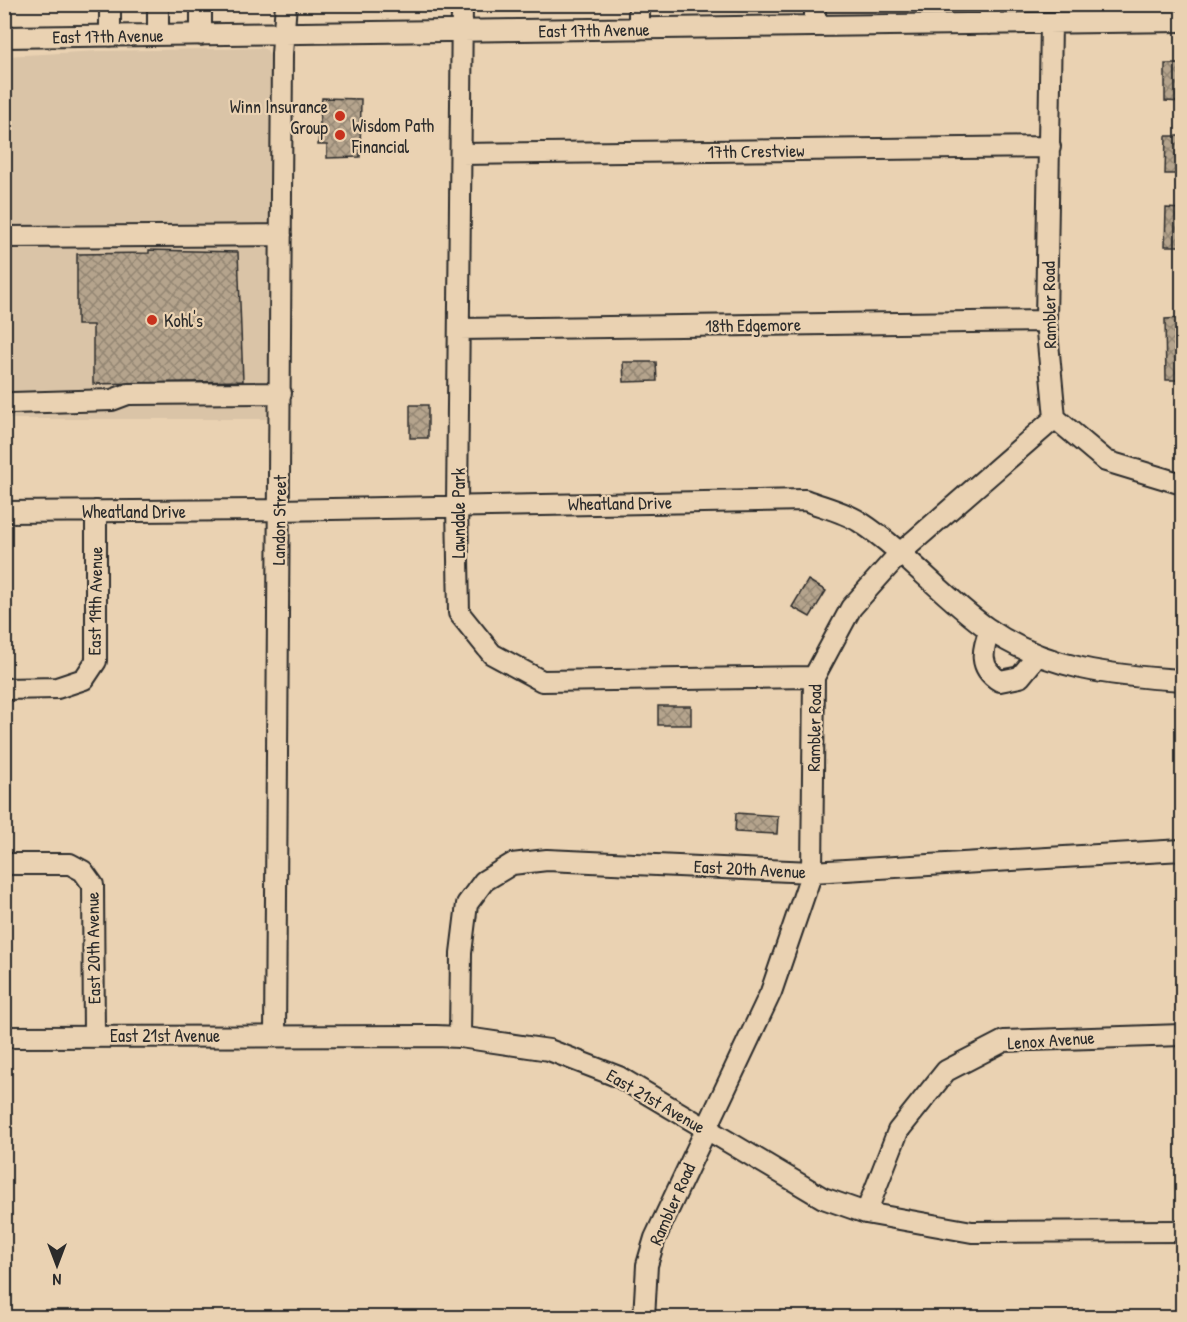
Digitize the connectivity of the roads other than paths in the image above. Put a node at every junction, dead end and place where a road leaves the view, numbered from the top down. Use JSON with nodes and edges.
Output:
{"nodes":[{"id":1,"x":110,"y":4,"type":"edge"},
{"id":2,"x":158,"y":4,"type":"edge"},
{"id":3,"x":201,"y":4,"type":"edge"},
{"id":4,"x":286,"y":4,"type":"edge"},
{"id":5,"x":462,"y":4,"type":"edge"},
{"id":6,"x":639,"y":4,"type":"edge"},
{"id":7,"x":815,"y":4,"type":"edge"},
{"id":8,"x":990,"y":14,"type":"edge"},
{"id":9,"x":1178,"y":15,"type":"edge"},
{"id":10,"x":1051,"y":24,"type":"junction"},
{"id":11,"x":815,"y":26,"type":"junction"},
{"id":12,"x":639,"y":29,"type":"junction"},
{"id":13,"x":462,"y":31,"type":"junction"},
{"id":14,"x":284,"y":34,"type":"junction"},
{"id":15,"x":158,"y":35,"type":"junction"},
{"id":16,"x":201,"y":35,"type":"junction"},
{"id":17,"x":110,"y":36,"type":"junction"},
{"id":18,"x":4,"y":38,"type":"edge"},
{"id":19,"x":1050,"y":147,"type":"junction"},
{"id":20,"x":461,"y":154,"type":"junction"},
{"id":21,"x":281,"y":235,"type":"junction"},
{"id":22,"x":4,"y":237,"type":"edge"},
{"id":23,"x":1046,"y":321,"type":"junction"},
{"id":24,"x":459,"y":329,"type":"junction"},
{"id":25,"x":281,"y":393,"type":"junction"},
{"id":26,"x":12,"y":403,"type":"dead end"},
{"id":27,"x":1055,"y":418,"type":"junction"},
{"id":28,"x":1182,"y":484,"type":"edge"},
{"id":29,"x":457,"y":506,"type":"junction"},
{"id":30,"x":279,"y":510,"type":"junction"},
{"id":31,"x":4,"y":512,"type":"edge"},
{"id":32,"x":96,"y":512,"type":"junction"},
{"id":33,"x":899,"y":554,"type":"junction"},
{"id":34,"x":990,"y":630,"type":"junction"},
{"id":35,"x":1038,"y":655,"type":"junction"},
{"id":36,"x":814,"y":677,"type":"junction"},
{"id":37,"x":1182,"y":680,"type":"edge"},
{"id":38,"x":4,"y":689,"type":"edge"},
{"id":39,"x":1182,"y":850,"type":"edge"},
{"id":40,"x":4,"y":864,"type":"edge"},
{"id":41,"x":812,"y":872,"type":"junction"},
{"id":42,"x":1182,"y":1035,"type":"edge"},
{"id":43,"x":4,"y":1036,"type":"edge"},
{"id":44,"x":94,"y":1036,"type":"junction"},
{"id":45,"x":275,"y":1036,"type":"junction"},
{"id":46,"x":460,"y":1037,"type":"junction"},
{"id":47,"x":706,"y":1130,"type":"junction"},
{"id":48,"x":866,"y":1213,"type":"junction"},
{"id":49,"x":1182,"y":1231,"type":"edge"},
{"id":50,"x":644,"y":1317,"type":"edge"}],
"edges":[{"from":1,"to":17,"type":"street"},
{"from":2,"to":15,"type":"street"},
{"from":3,"to":16,"type":"street"},
{"from":4,"to":14,"type":"street","name":"Landon Street"},
{"from":5,"to":13,"type":"street","name":"Lawndale Park"},
{"from":6,"to":12,"type":"street"},
{"from":7,"to":11,"type":"street"},
{"from":8,"to":10,"type":"street","name":"East 17th Avenue"},
{"from":8,"to":11,"type":"street","name":"East 17th Avenue"},
{"from":9,"to":10,"type":"street","name":"East 17th Avenue"},
{"from":10,"to":19,"type":"street","name":"Rambler Road"},
{"from":11,"to":12,"type":"street","name":"East 17th Avenue"},
{"from":12,"to":13,"type":"street","name":"East 17th Avenue"},
{"from":13,"to":14,"type":"street","name":"East 17th Avenue"},
{"from":13,"to":20,"type":"street","name":"Lawndale Park"},
{"from":14,"to":16,"type":"street","name":"East 17th Avenue"},
{"from":14,"to":21,"type":"street","name":"Landon Street"},
{"from":15,"to":16,"type":"street","name":"East 17th Avenue"},
{"from":15,"to":17,"type":"street","name":"East 17th Avenue"},
{"from":17,"to":18,"type":"street","name":"East 17th Avenue"},
{"from":19,"to":20,"type":"street","name":"17th Crestview"},
{"from":19,"to":23,"type":"street","name":"Rambler Road"},
{"from":20,"to":24,"type":"street","name":"Lawndale Park"},
{"from":21,"to":22,"type":"street"},
{"from":21,"to":25,"type":"street","name":"Landon Street"},
{"from":23,"to":24,"type":"street","name":"18th Edgemore"},
{"from":23,"to":27,"type":"street","name":"Rambler Road"},
{"from":24,"to":29,"type":"street","name":"Lawndale Park"},
{"from":25,"to":26,"type":"street"},
{"from":25,"to":30,"type":"street","name":"Landon Street"},
{"from":27,"to":28,"type":"street"},
{"from":27,"to":33,"type":"street","name":"Rambler Road"},
{"from":29,"to":30,"type":"street","name":"Wheatland Drive"},
{"from":29,"to":33,"type":"street","name":"Wheatland Drive"},
{"from":29,"to":36,"type":"street","name":"Lawndale Park"},
{"from":30,"to":32,"type":"street","name":"Wheatland Drive"},
{"from":30,"to":45,"type":"street","name":"Landon Street"},
{"from":31,"to":32,"type":"street","name":"Wheatland Drive"},
{"from":32,"to":38,"type":"street","name":"East 19th Avenue"},
{"from":33,"to":34,"type":"street","name":"Wheatland Drive"},
{"from":33,"to":36,"type":"street","name":"Rambler Road"},
{"from":34,"to":35,"type":"street","name":"Wheatland Drive"},
{"from":34,"to":35,"type":"street"},
{"from":35,"to":37,"type":"street","name":"Wheatland Drive"},
{"from":36,"to":41,"type":"street","name":"Rambler Road"},
{"from":39,"to":41,"type":"street","name":"East 20th Avenue"},
{"from":40,"to":44,"type":"street","name":"East 20th Avenue"},
{"from":41,"to":46,"type":"street","name":"East 20th Avenue"},
{"from":41,"to":47,"type":"street","name":"Rambler Road"},
{"from":42,"to":48,"type":"street","name":"Lenox Avenue"},
{"from":43,"to":44,"type":"street","name":"East 21st Avenue"},
{"from":44,"to":45,"type":"street","name":"East 21st Avenue"},
{"from":45,"to":46,"type":"street","name":"East 21st Avenue"},
{"from":46,"to":47,"type":"street","name":"East 21st Avenue"},
{"from":47,"to":48,"type":"street","name":"East 21st Avenue"},
{"from":47,"to":50,"type":"street","name":"Rambler Road"},
{"from":48,"to":49,"type":"street","name":"East 21st Avenue"}]}
